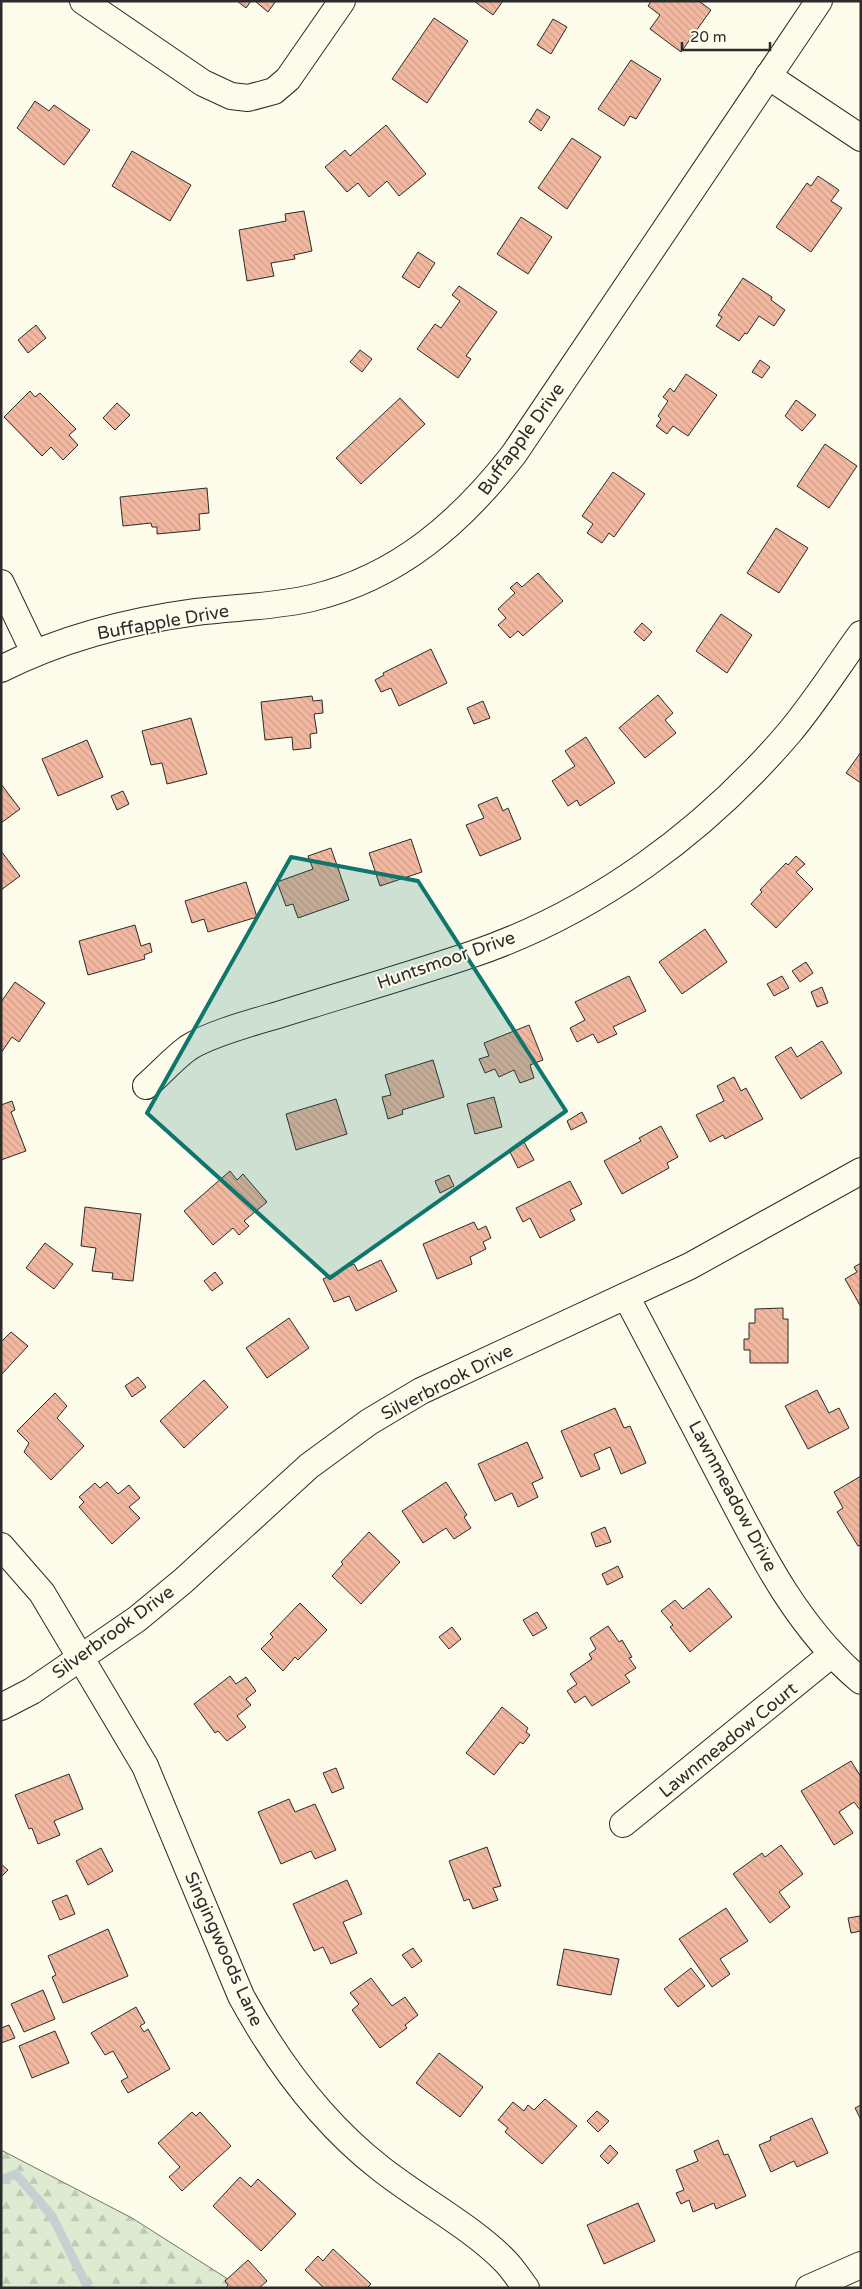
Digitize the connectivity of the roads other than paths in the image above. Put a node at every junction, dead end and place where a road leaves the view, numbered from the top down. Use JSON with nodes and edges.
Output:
{"nodes":[{"id":1,"x":83,"y":1,"type":"edge"},
{"id":2,"x":342,"y":1,"type":"edge"},
{"id":3,"x":819,"y":1,"type":"edge"},
{"id":4,"x":768,"y":76,"type":"junction"},
{"id":5,"x":861,"y":138,"type":"edge"},
{"id":6,"x":1,"y":583,"type":"edge"},
{"id":7,"x":861,"y":634,"type":"edge"},
{"id":8,"x":34,"y":652,"type":"junction"},
{"id":9,"x":1,"y":668,"type":"edge"},
{"id":10,"x":146,"y":1086,"type":"dead end"},
{"id":11,"x":861,"y":1171,"type":"edge"},
{"id":12,"x":626,"y":1296,"type":"junction"},
{"id":13,"x":1,"y":1546,"type":"edge"},
{"id":14,"x":832,"y":1654,"type":"junction"},
{"id":15,"x":80,"y":1658,"type":"junction"},
{"id":16,"x":861,"y":1681,"type":"edge"},
{"id":17,"x":1,"y":1708,"type":"edge"},
{"id":18,"x":624,"y":1824,"type":"dead end"},
{"id":19,"x":861,"y":2266,"type":"edge"},
{"id":20,"x":526,"y":2288,"type":"edge"},
{"id":21,"x":809,"y":2288,"type":"edge"}],
"edges":[{"from":1,"to":2,"type":"street"},
{"from":3,"to":4,"type":"street","name":"Buffapple Drive"},
{"from":4,"to":5,"type":"street"},
{"from":4,"to":8,"type":"street","name":"Buffapple Drive"},
{"from":6,"to":8,"type":"street"},
{"from":7,"to":10,"type":"street","name":"Huntsmoor Drive"},
{"from":8,"to":9,"type":"street","name":"Buffapple Drive"},
{"from":11,"to":12,"type":"street","name":"Silverbrook Drive"},
{"from":12,"to":14,"type":"street","name":"Lawnmeadow Drive"},
{"from":12,"to":15,"type":"street","name":"Silverbrook Drive"},
{"from":13,"to":15,"type":"street","name":"Singingwoods Lane"},
{"from":14,"to":16,"type":"street","name":"Lawnmeadow Drive"},
{"from":14,"to":18,"type":"street","name":"Lawnmeadow Court"},
{"from":15,"to":17,"type":"street","name":"Silverbrook Drive"},
{"from":15,"to":20,"type":"street","name":"Singingwoods Lane"},
{"from":19,"to":21,"type":"street"}]}
